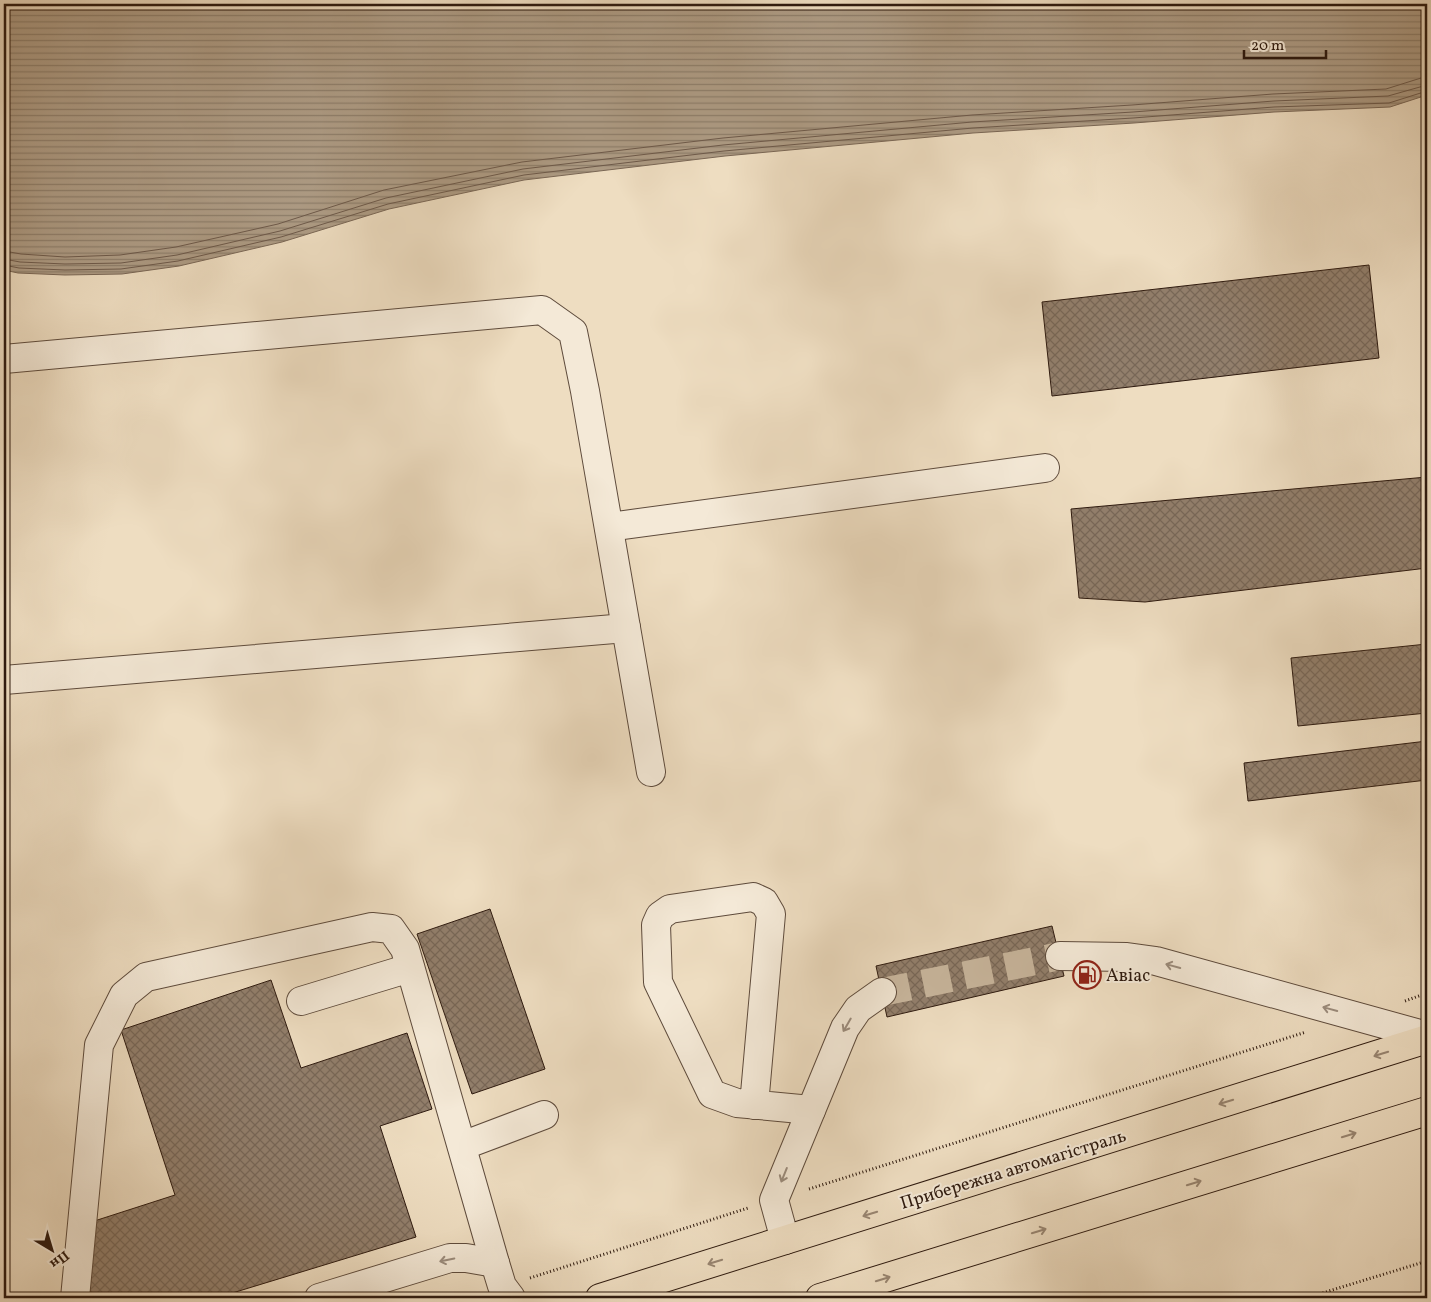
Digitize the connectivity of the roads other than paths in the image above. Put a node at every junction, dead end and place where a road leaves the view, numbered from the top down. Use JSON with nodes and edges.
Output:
{"nodes":[{"id":1,"x":4,"y":359,"type":"edge"},
{"id":2,"x":1045,"y":468,"type":"dead end"},
{"id":3,"x":608,"y":527,"type":"junction"},
{"id":4,"x":626,"y":628,"type":"junction"},
{"id":5,"x":4,"y":680,"type":"edge"},
{"id":6,"x":651,"y":772,"type":"dead end"},
{"id":7,"x":1060,"y":956,"type":"tunnel mouth"},
{"id":8,"x":410,"y":968,"type":"junction"},
{"id":9,"x":882,"y":992,"type":"tunnel mouth"},
{"id":10,"x":301,"y":1001,"type":"dead end"},
{"id":11,"x":1427,"y":1037,"type":"edge"},
{"id":12,"x":754,"y":1105,"type":"junction"},
{"id":13,"x":811,"y":1110,"type":"junction"},
{"id":14,"x":1427,"y":1112,"type":"edge"},
{"id":15,"x":544,"y":1115,"type":"dead end"},
{"id":16,"x":462,"y":1146,"type":"junction"},
{"id":17,"x":785,"y":1240,"type":"junction"},
{"id":18,"x":503,"y":1282,"type":"edge"},
{"id":19,"x":75,"y":1298,"type":"edge"},
{"id":20,"x":319,"y":1298,"type":"edge"},
{"id":21,"x":600,"y":1298,"type":"edge"},
{"id":22,"x":820,"y":1298,"type":"edge"}],
"edges":[{"from":1,"to":3,"type":"lane"},
{"from":2,"to":3,"type":"lane"},
{"from":3,"to":4,"type":"lane"},
{"from":4,"to":5,"type":"lane"},
{"from":4,"to":6,"type":"lane"},
{"from":11,"to":7,"type":"lane","one_way":true},
{"from":8,"to":10,"type":"lane"},
{"from":8,"to":16,"type":"lane"},
{"from":8,"to":19,"type":"lane"},
{"from":9,"to":13,"type":"lane","one_way":true},
{"from":11,"to":17,"type":"main road","name":"Прибережна автомагістраль","one_way":true},
{"from":12,"to":12,"type":"lane"},
{"from":12,"to":13,"type":"lane"},
{"from":13,"to":17,"type":"lane","one_way":true},
{"from":22,"to":14,"type":"main road","one_way":true},
{"from":15,"to":16,"type":"lane"},
{"from":16,"to":18,"type":"lane"},
{"from":17,"to":21,"type":"main road","name":"Прибережна автомагістраль","one_way":true},
{"from":18,"to":20,"type":"lane","one_way":true}]}
